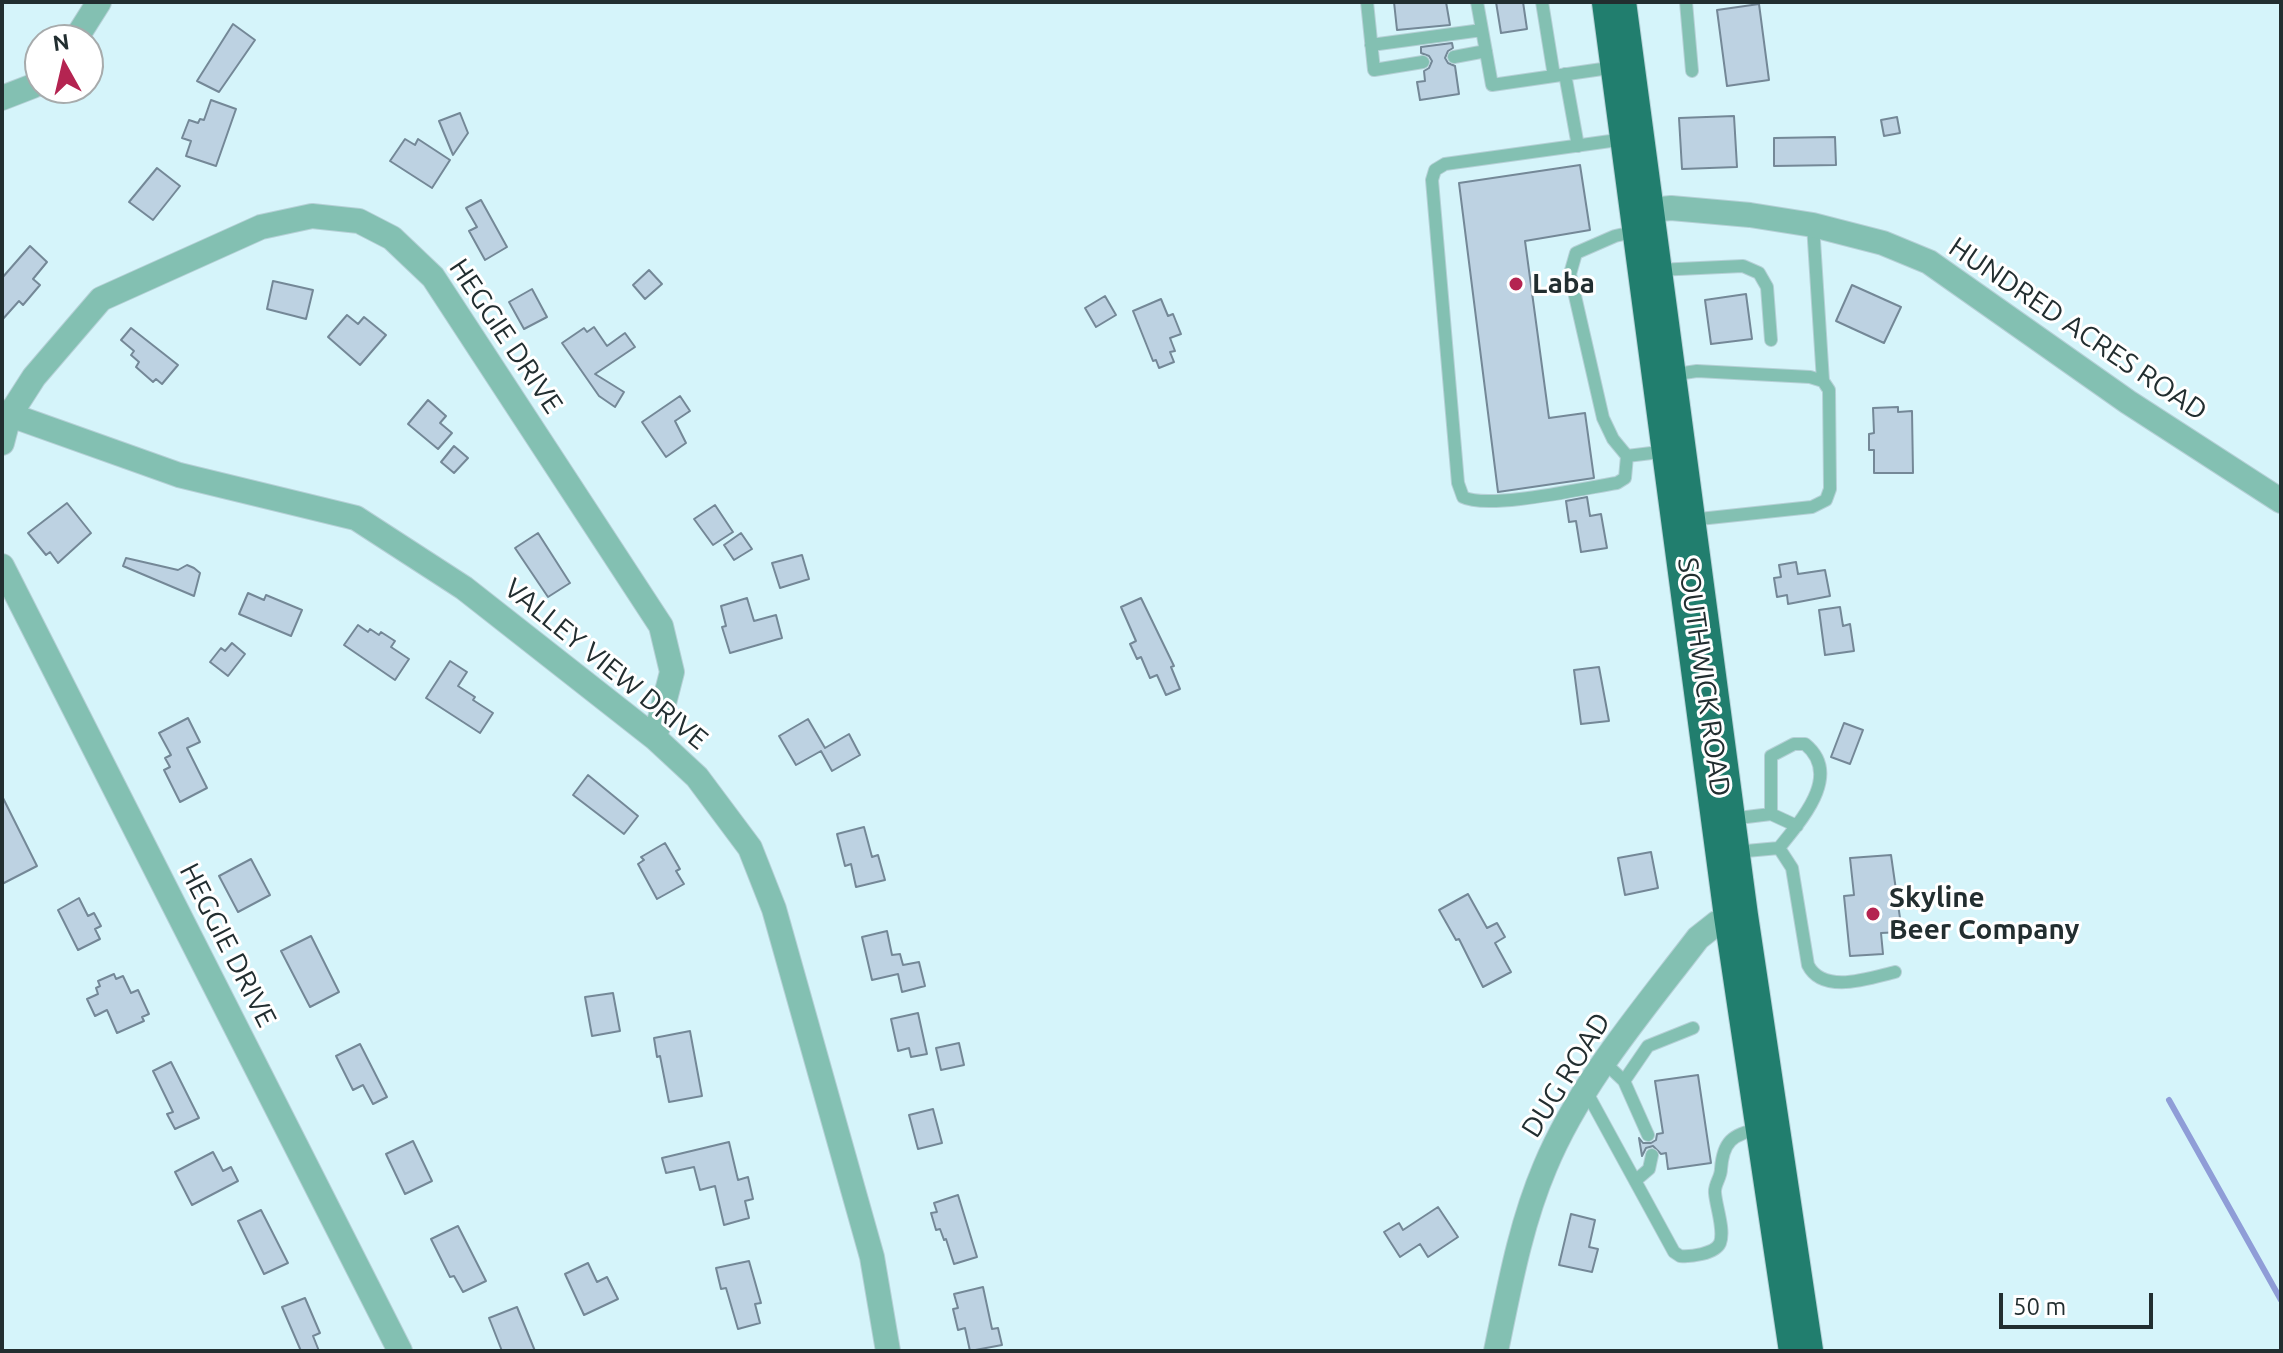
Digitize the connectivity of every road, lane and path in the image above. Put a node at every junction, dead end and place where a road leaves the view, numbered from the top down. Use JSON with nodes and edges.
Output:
{"nodes":[{"id":1,"x":99,"y":2,"type":"edge"},
{"id":2,"x":1367,"y":2,"type":"edge"},
{"id":3,"x":1477,"y":2,"type":"edge"},
{"id":4,"x":1542,"y":2,"type":"edge"},
{"id":5,"x":1614,"y":2,"type":"edge"},
{"id":6,"x":1686,"y":2,"type":"edge"},
{"id":7,"x":85,"y":24,"type":"edge"},
{"id":8,"x":1482,"y":30,"type":"junction"},
{"id":9,"x":1371,"y":45,"type":"junction"},
{"id":10,"x":1486,"y":51,"type":"junction"},
{"id":11,"x":1454,"y":57,"type":"dead end"},
{"id":12,"x":1423,"y":62,"type":"dead end"},
{"id":13,"x":1623,"y":66,"type":"junction"},
{"id":14,"x":1692,"y":71,"type":"dead end"},
{"id":15,"x":1559,"y":75,"type":"junction"},
{"id":16,"x":24,"y":89,"type":"edge"},
{"id":17,"x":2,"y":98,"type":"edge"},
{"id":18,"x":1633,"y":138,"type":"junction"},
{"id":19,"x":1578,"y":146,"type":"junction"},
{"id":20,"x":1813,"y":225,"type":"junction"},
{"id":21,"x":1645,"y":237,"type":"junction"},
{"id":22,"x":1771,"y":340,"type":"dead end"},
{"id":23,"x":1663,"y":375,"type":"junction"},
{"id":24,"x":1823,"y":381,"type":"junction"},
{"id":25,"x":6,"y":414,"type":"edge"},
{"id":26,"x":2,"y":443,"type":"edge"},
{"id":27,"x":1674,"y":451,"type":"junction"},
{"id":28,"x":1627,"y":456,"type":"junction"},
{"id":29,"x":2281,"y":501,"type":"edge"},
{"id":30,"x":1683,"y":520,"type":"junction"},
{"id":31,"x":2,"y":566,"type":"edge"},
{"id":32,"x":655,"y":738,"type":"junction"},
{"id":33,"x":1771,"y":814,"type":"junction"},
{"id":34,"x":1797,"y":826,"type":"junction"},
{"id":35,"x":1726,"y":836,"type":"junction"},
{"id":36,"x":1779,"y":848,"type":"junction"},
{"id":37,"x":1736,"y":916,"type":"junction"},
{"id":38,"x":1895,"y":972,"type":"dead end"},
{"id":39,"x":1693,"y":1028,"type":"dead end"},
{"id":40,"x":1605,"y":1063,"type":"junction"},
{"id":41,"x":1624,"y":1081,"type":"junction"},
{"id":42,"x":1586,"y":1091,"type":"junction"},
{"id":43,"x":1766,"y":1128,"type":"junction"},
{"id":44,"x":1648,"y":1135,"type":"dead end"},
{"id":45,"x":1652,"y":1155,"type":"dead end"},
{"id":46,"x":1635,"y":1181,"type":"junction"},
{"id":47,"x":400,"y":1351,"type":"edge"},
{"id":48,"x":888,"y":1351,"type":"edge"},
{"id":49,"x":1496,"y":1351,"type":"edge"},
{"id":50,"x":1801,"y":1351,"type":"edge"}],
"edges":[{"from":1,"to":7,"type":"street"},
{"from":2,"to":9,"type":"lane"},
{"from":3,"to":8,"type":"lane"},
{"from":4,"to":15,"type":"lane"},
{"from":5,"to":13,"type":"highway","name":"SOUTHWICK ROAD"},
{"from":6,"to":14,"type":"lane"},
{"from":8,"to":9,"type":"lane"},
{"from":8,"to":10,"type":"lane"},
{"from":9,"to":12,"type":"lane"},
{"from":10,"to":11,"type":"lane"},
{"from":10,"to":15,"type":"lane"},
{"from":13,"to":15,"type":"lane"},
{"from":13,"to":18,"type":"highway","name":"SOUTHWICK ROAD"},
{"from":15,"to":19,"type":"lane"},
{"from":16,"to":17,"type":"street"},
{"from":18,"to":19,"type":"lane"},
{"from":18,"to":21,"type":"highway","name":"SOUTHWICK ROAD"},
{"from":19,"to":28,"type":"lane"},
{"from":20,"to":21,"type":"street","name":"HUNDRED ACRES ROAD"},
{"from":20,"to":24,"type":"lane"},
{"from":20,"to":29,"type":"street","name":"HUNDRED ACRES ROAD"},
{"from":21,"to":22,"type":"lane"},
{"from":21,"to":23,"type":"highway","name":"SOUTHWICK ROAD"},
{"from":21,"to":28,"type":"lane"},
{"from":23,"to":24,"type":"lane"},
{"from":23,"to":27,"type":"highway","name":"SOUTHWICK ROAD"},
{"from":24,"to":30,"type":"lane"},
{"from":25,"to":26,"type":"street","name":"HEGGIE DRIVE"},
{"from":25,"to":32,"type":"street","name":"VALLEY VIEW DRIVE"},
{"from":25,"to":32,"type":"street","name":"HEGGIE DRIVE"},
{"from":27,"to":28,"type":"lane"},
{"from":27,"to":30,"type":"highway","name":"SOUTHWICK ROAD"},
{"from":30,"to":35,"type":"highway","name":"SOUTHWICK ROAD"},
{"from":31,"to":47,"type":"street","name":"HEGGIE DRIVE"},
{"from":32,"to":48,"type":"street","name":"VALLEY VIEW DRIVE"},
{"from":33,"to":34,"type":"lane"},
{"from":33,"to":34,"type":"lane"},
{"from":33,"to":35,"type":"lane"},
{"from":34,"to":36,"type":"lane"},
{"from":35,"to":36,"type":"lane"},
{"from":35,"to":37,"type":"highway","name":"SOUTHWICK ROAD"},
{"from":36,"to":38,"type":"lane"},
{"from":37,"to":40,"type":"street","name":"DUG ROAD"},
{"from":37,"to":43,"type":"highway","name":"SOUTHWICK ROAD"},
{"from":39,"to":41,"type":"lane"},
{"from":40,"to":41,"type":"lane"},
{"from":40,"to":42,"type":"street","name":"DUG ROAD"},
{"from":41,"to":44,"type":"lane"},
{"from":42,"to":46,"type":"lane"},
{"from":42,"to":49,"type":"street","name":"DUG ROAD"},
{"from":43,"to":46,"type":"lane"},
{"from":43,"to":50,"type":"highway","name":"SOUTHWICK ROAD"},
{"from":45,"to":46,"type":"lane"}]}
